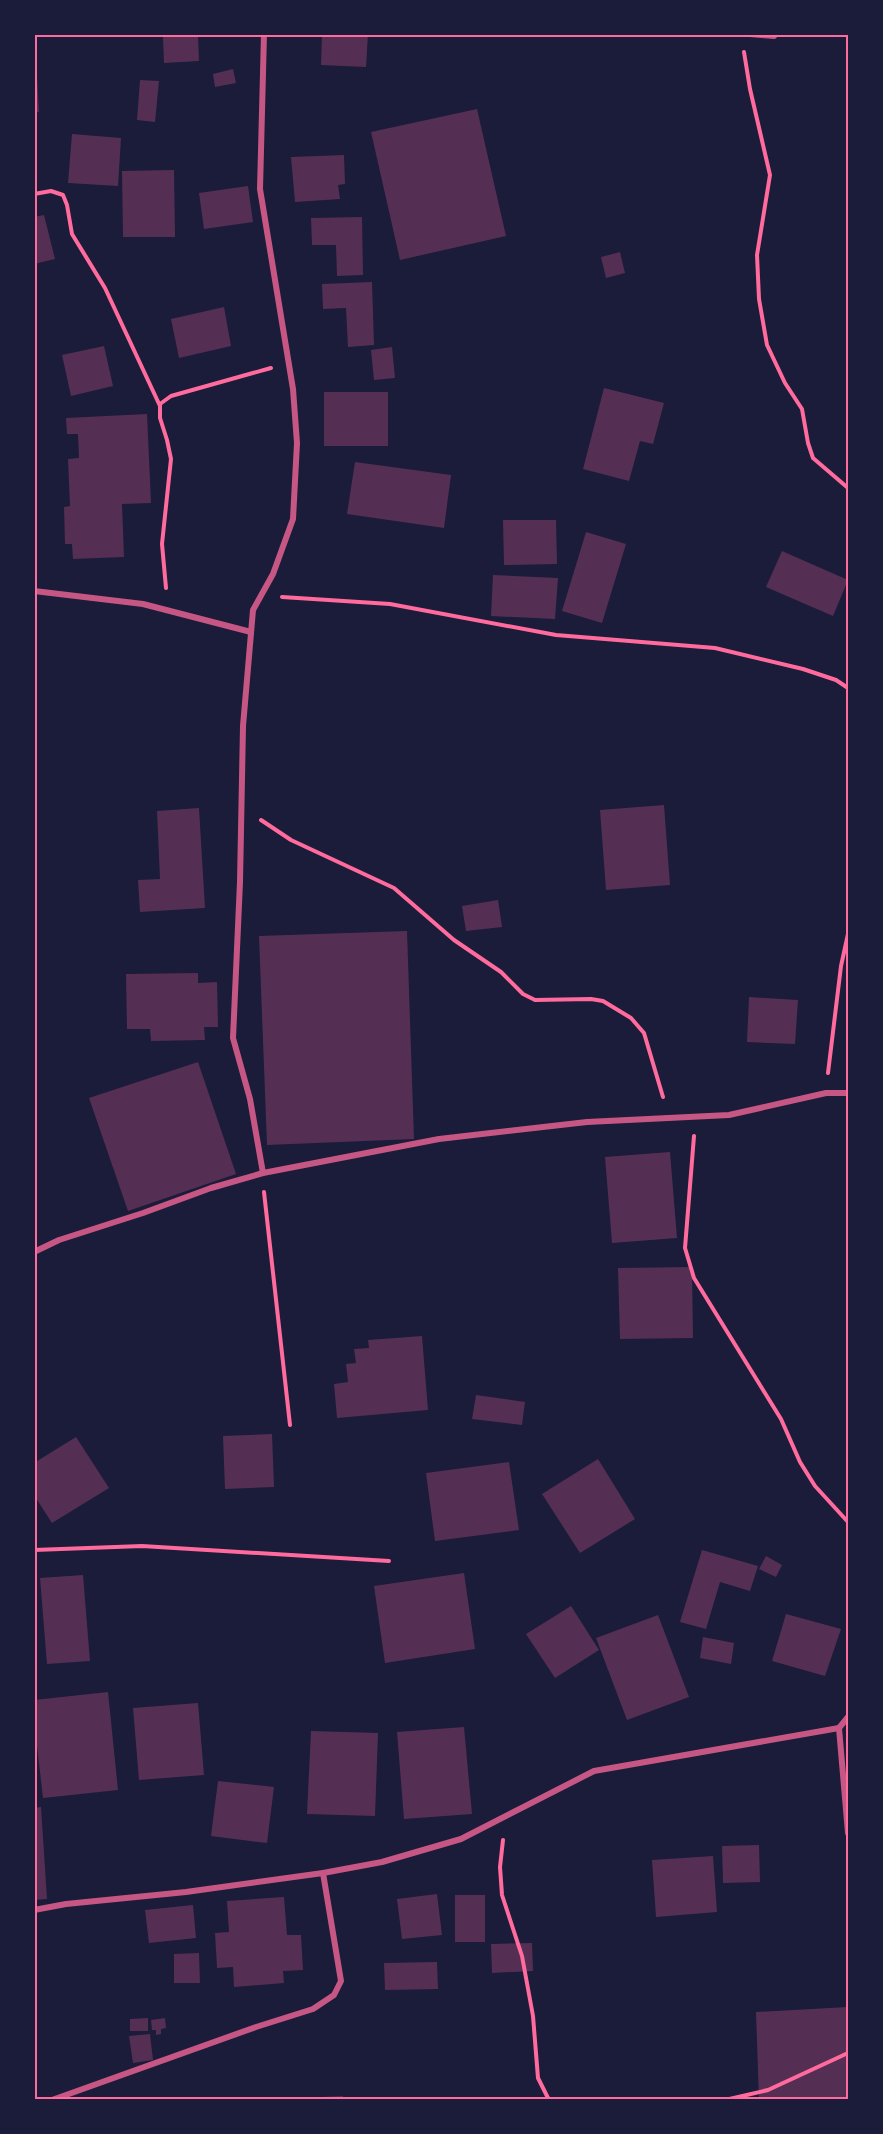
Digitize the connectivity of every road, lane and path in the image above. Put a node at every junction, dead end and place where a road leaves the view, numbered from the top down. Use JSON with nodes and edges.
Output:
{"nodes":[{"id":1,"x":264,"y":34,"type":"edge"},
{"id":2,"x":750,"y":34,"type":"edge"},
{"id":3,"x":774,"y":36,"type":"edge"},
{"id":4,"x":742,"y":43,"type":"dead end"},
{"id":5,"x":34,"y":194,"type":"edge"},
{"id":6,"x":289,"y":364,"type":"junction"},
{"id":7,"x":159,"y":406,"type":"junction"},
{"id":8,"x":849,"y":488,"type":"edge"},
{"id":9,"x":35,"y":593,"type":"edge"},
{"id":10,"x":261,"y":596,"type":"junction"},
{"id":11,"x":167,"y":610,"type":"junction"},
{"id":12,"x":251,"y":632,"type":"junction"},
{"id":13,"x":849,"y":688,"type":"edge"},
{"id":14,"x":241,"y":807,"type":"junction"},
{"id":15,"x":849,"y":934,"type":"edge"},
{"id":16,"x":849,"y":1093,"type":"edge"},
{"id":17,"x":826,"y":1094,"type":"junction"},
{"id":18,"x":695,"y":1117,"type":"junction"},
{"id":19,"x":669,"y":1118,"type":"junction"},
{"id":20,"x":263,"y":1173,"type":"junction"},
{"id":21,"x":34,"y":1252,"type":"edge"},
{"id":22,"x":290,"y":1425,"type":"dead end"},
{"id":23,"x":849,"y":1522,"type":"edge"},
{"id":24,"x":34,"y":1550,"type":"edge"},
{"id":25,"x":389,"y":1561,"type":"dead end"},
{"id":26,"x":849,"y":1717,"type":"edge"},
{"id":27,"x":839,"y":1728,"type":"junction"},
{"id":28,"x":506,"y":1815,"type":"junction"},
{"id":29,"x":849,"y":1833,"type":"edge"},
{"id":30,"x":323,"y":1873,"type":"junction"},
{"id":31,"x":34,"y":1910,"type":"edge"},
{"id":32,"x":849,"y":2053,"type":"edge"},
{"id":33,"x":52,"y":2100,"type":"edge"},
{"id":34,"x":549,"y":2100,"type":"edge"},
{"id":35,"x":725,"y":2100,"type":"edge"}],
"edges":[{"from":1,"to":6,"type":"street"},
{"from":2,"to":3,"type":"street"},
{"from":4,"to":8,"type":"path"},
{"from":5,"to":7,"type":"path"},
{"from":6,"to":7,"type":"path"},
{"from":6,"to":10,"type":"street"},
{"from":7,"to":11,"type":"path"},
{"from":9,"to":11,"type":"street"},
{"from":10,"to":12,"type":"street"},
{"from":10,"to":13,"type":"path"},
{"from":11,"to":12,"type":"street"},
{"from":12,"to":14,"type":"street"},
{"from":14,"to":19,"type":"path"},
{"from":14,"to":20,"type":"street"},
{"from":15,"to":17,"type":"path"},
{"from":16,"to":17,"type":"street"},
{"from":17,"to":18,"type":"street"},
{"from":18,"to":19,"type":"street"},
{"from":18,"to":23,"type":"path"},
{"from":19,"to":20,"type":"street"},
{"from":20,"to":21,"type":"street"},
{"from":20,"to":22,"type":"path"},
{"from":24,"to":25,"type":"path"},
{"from":26,"to":27,"type":"street"},
{"from":27,"to":28,"type":"street"},
{"from":27,"to":29,"type":"street"},
{"from":28,"to":30,"type":"street"},
{"from":28,"to":34,"type":"path"},
{"from":30,"to":31,"type":"street"},
{"from":30,"to":33,"type":"street"},
{"from":32,"to":35,"type":"path"}]}
